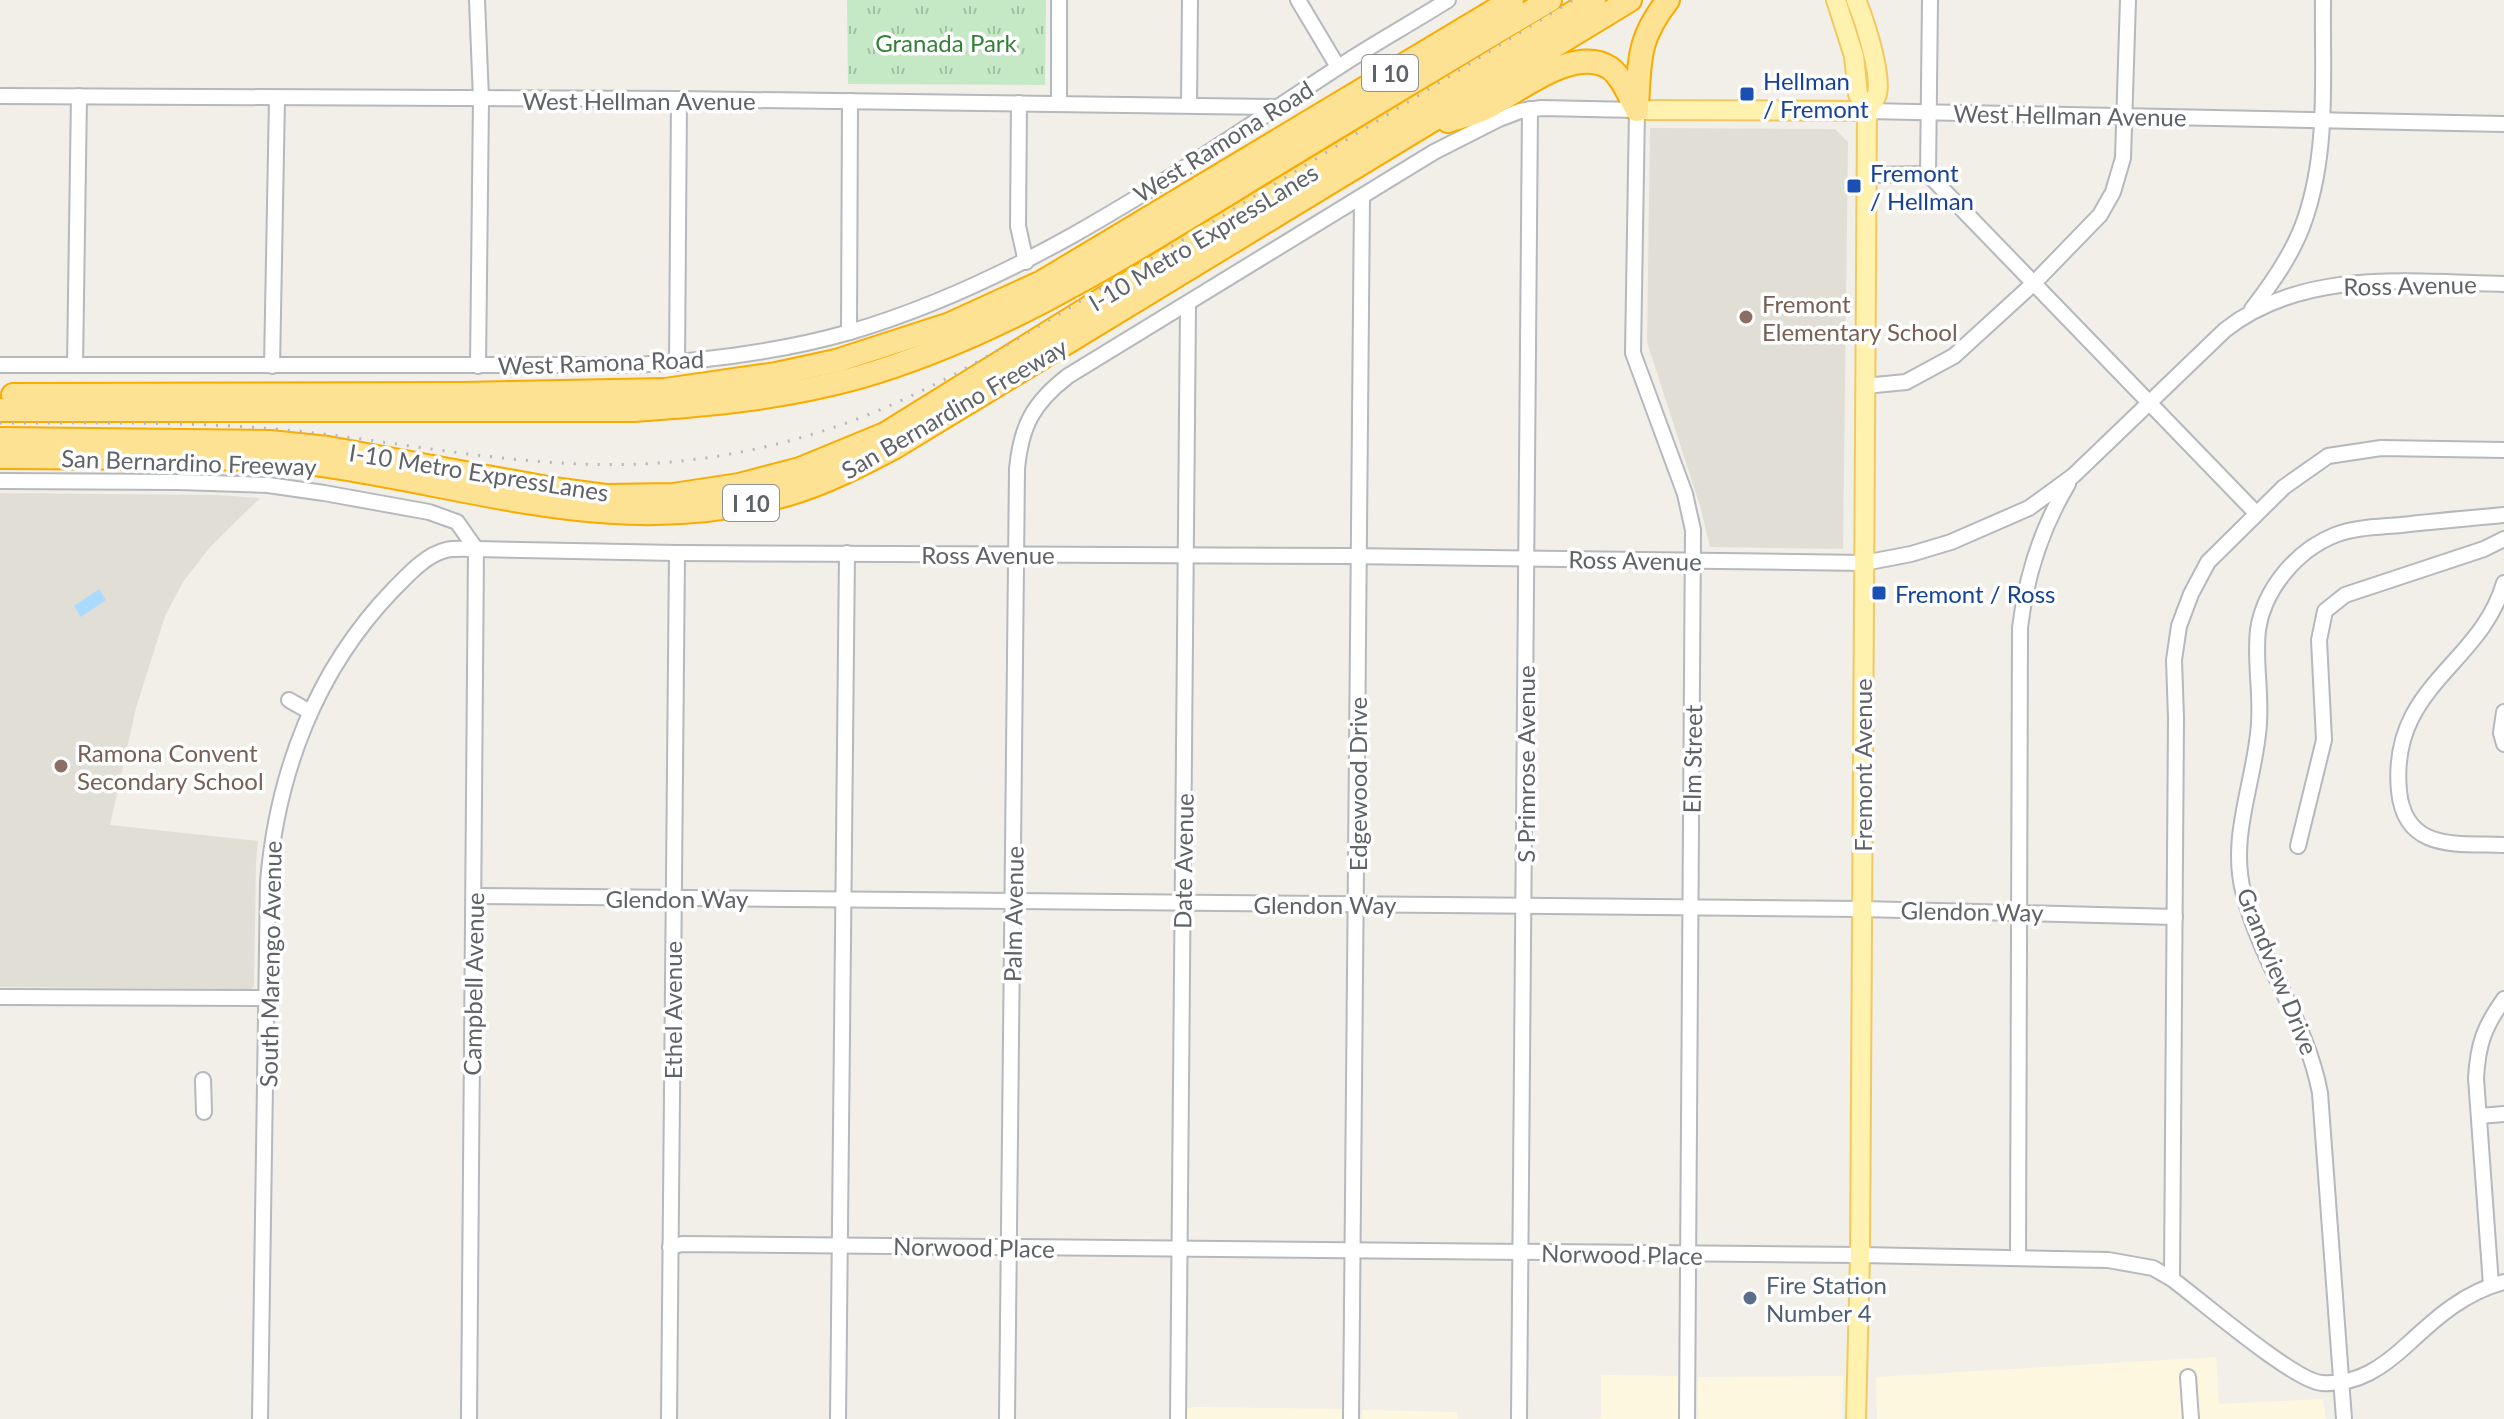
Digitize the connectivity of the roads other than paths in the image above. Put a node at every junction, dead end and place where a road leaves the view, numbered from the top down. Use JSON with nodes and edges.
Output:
{"nodes":[{"id":1,"x":477,"y":0,"type":"edge"},
{"id":2,"x":1059,"y":0,"type":"edge"},
{"id":3,"x":1190,"y":0,"type":"edge"},
{"id":4,"x":1298,"y":0,"type":"edge"},
{"id":5,"x":1446,"y":0,"type":"edge"},
{"id":6,"x":1482,"y":0,"type":"edge"},
{"id":7,"x":1512,"y":0,"type":"edge"},
{"id":8,"x":1550,"y":0,"type":"edge"},
{"id":9,"x":1594,"y":0,"type":"edge"},
{"id":10,"x":1630,"y":0,"type":"edge"},
{"id":11,"x":1668,"y":0,"type":"edge"},
{"id":12,"x":1836,"y":0,"type":"edge"},
{"id":13,"x":1856,"y":0,"type":"edge"},
{"id":14,"x":1930,"y":0,"type":"edge"},
{"id":15,"x":2128,"y":0,"type":"edge"},
{"id":16,"x":2323,"y":0,"type":"edge"},
{"id":17,"x":1338,"y":67,"type":"junction"},
{"id":18,"x":0,"y":96,"type":"edge"},
{"id":19,"x":79,"y":96,"type":"junction"},
{"id":20,"x":277,"y":98,"type":"junction"},
{"id":21,"x":481,"y":99,"type":"junction"},
{"id":22,"x":679,"y":99,"type":"junction"},
{"id":23,"x":850,"y":101,"type":"junction"},
{"id":24,"x":1019,"y":103,"type":"junction"},
{"id":25,"x":1059,"y":103,"type":"junction"},
{"id":26,"x":1189,"y":105,"type":"junction"},
{"id":27,"x":1278,"y":107,"type":"junction"},
{"id":28,"x":1530,"y":109,"type":"junction"},
{"id":29,"x":1637,"y":110,"type":"junction"},
{"id":30,"x":1867,"y":111,"type":"junction"},
{"id":31,"x":1930,"y":112,"type":"junction"},
{"id":32,"x":2126,"y":117,"type":"junction"},
{"id":33,"x":2322,"y":121,"type":"junction"},
{"id":34,"x":2504,"y":124,"type":"edge"},
{"id":35,"x":1409,"y":135,"type":"junction"},
{"id":36,"x":1268,"y":146,"type":"junction"},
{"id":37,"x":1928,"y":174,"type":"junction"},
{"id":38,"x":1867,"y":175,"type":"junction"},
{"id":39,"x":1362,"y":197,"type":"junction"},
{"id":40,"x":1026,"y":262,"type":"junction"},
{"id":41,"x":2033,"y":284,"type":"junction"},
{"id":42,"x":2504,"y":284,"type":"edge"},
{"id":43,"x":1188,"y":304,"type":"junction"},
{"id":44,"x":2250,"y":312,"type":"junction"},
{"id":45,"x":849,"y":332,"type":"junction"},
{"id":46,"x":908,"y":339,"type":"junction"},
{"id":47,"x":677,"y":363,"type":"junction"},
{"id":48,"x":0,"y":365,"type":"edge"},
{"id":49,"x":75,"y":365,"type":"junction"},
{"id":50,"x":272,"y":366,"type":"junction"},
{"id":51,"x":478,"y":366,"type":"junction"},
{"id":52,"x":859,"y":377,"type":"junction"},
{"id":53,"x":1865,"y":386,"type":"junction"},
{"id":54,"x":0,"y":395,"type":"edge"},
{"id":55,"x":2148,"y":402,"type":"junction"},
{"id":56,"x":0,"y":410,"type":"edge"},
{"id":57,"x":0,"y":439,"type":"edge"},
{"id":58,"x":2504,"y":450,"type":"edge"},
{"id":59,"x":0,"y":457,"type":"edge"},
{"id":60,"x":2073,"y":476,"type":"junction"},
{"id":61,"x":0,"y":481,"type":"edge"},
{"id":62,"x":2256,"y":513,"type":"junction"},
{"id":63,"x":2504,"y":515,"type":"edge"},
{"id":64,"x":2504,"y":539,"type":"edge"},
{"id":65,"x":476,"y":549,"type":"junction"},
{"id":66,"x":677,"y":553,"type":"junction"},
{"id":67,"x":847,"y":553,"type":"junction"},
{"id":68,"x":1017,"y":555,"type":"junction"},
{"id":69,"x":1187,"y":556,"type":"junction"},
{"id":70,"x":1359,"y":557,"type":"junction"},
{"id":71,"x":1527,"y":558,"type":"junction"},
{"id":72,"x":1694,"y":561,"type":"junction"},
{"id":73,"x":1864,"y":563,"type":"junction"},
{"id":74,"x":2504,"y":583,"type":"edge"},
{"id":75,"x":289,"y":700,"type":"dead end"},
{"id":76,"x":310,"y":712,"type":"junction"},
{"id":77,"x":2504,"y":712,"type":"edge"},
{"id":78,"x":2504,"y":744,"type":"edge"},
{"id":79,"x":2504,"y":845,"type":"edge"},
{"id":80,"x":2298,"y":846,"type":"dead end"},
{"id":81,"x":474,"y":896,"type":"junction"},
{"id":82,"x":672,"y":898,"type":"junction"},
{"id":83,"x":843,"y":900,"type":"junction"},
{"id":84,"x":1014,"y":901,"type":"junction"},
{"id":85,"x":1183,"y":902,"type":"junction"},
{"id":86,"x":1356,"y":904,"type":"junction"},
{"id":87,"x":1524,"y":905,"type":"junction"},
{"id":88,"x":1691,"y":906,"type":"junction"},
{"id":89,"x":1862,"y":909,"type":"junction"},
{"id":90,"x":2020,"y":912,"type":"junction"},
{"id":91,"x":2175,"y":917,"type":"junction"},
{"id":92,"x":0,"y":997,"type":"edge"},
{"id":93,"x":268,"y":998,"type":"junction"},
{"id":94,"x":2504,"y":999,"type":"edge"},
{"id":95,"x":203,"y":1080,"type":"dead end"},
{"id":96,"x":204,"y":1112,"type":"dead end"},
{"id":97,"x":2504,"y":1114,"type":"edge"},
{"id":98,"x":2480,"y":1116,"type":"junction"},
{"id":99,"x":840,"y":1246,"type":"junction"},
{"id":100,"x":670,"y":1247,"type":"junction"},
{"id":101,"x":1009,"y":1248,"type":"junction"},
{"id":102,"x":1179,"y":1249,"type":"junction"},
{"id":103,"x":1353,"y":1251,"type":"junction"},
{"id":104,"x":1521,"y":1253,"type":"junction"},
{"id":105,"x":1689,"y":1254,"type":"junction"},
{"id":106,"x":1860,"y":1255,"type":"junction"},
{"id":107,"x":2018,"y":1258,"type":"junction"},
{"id":108,"x":2172,"y":1279,"type":"junction"},
{"id":109,"x":2497,"y":1283,"type":"edge"},
{"id":110,"x":2188,"y":1377,"type":"dead end"},
{"id":111,"x":2341,"y":1381,"type":"junction"},
{"id":112,"x":260,"y":1419,"type":"edge"},
{"id":113,"x":469,"y":1419,"type":"edge"},
{"id":114,"x":669,"y":1419,"type":"edge"},
{"id":115,"x":838,"y":1419,"type":"edge"},
{"id":116,"x":1007,"y":1419,"type":"edge"},
{"id":117,"x":1178,"y":1419,"type":"edge"},
{"id":118,"x":1351,"y":1419,"type":"edge"},
{"id":119,"x":1519,"y":1419,"type":"edge"},
{"id":120,"x":1687,"y":1419,"type":"edge"},
{"id":121,"x":1856,"y":1419,"type":"edge"},
{"id":122,"x":2191,"y":1419,"type":"edge"},
{"id":123,"x":2344,"y":1419,"type":"edge"}],
"edges":[{"from":1,"to":21,"type":"street"},
{"from":2,"to":25,"type":"street"},
{"from":3,"to":26,"type":"street"},
{"from":4,"to":17,"type":"street"},
{"from":5,"to":17,"type":"street","name":"West Ramona Road"},
{"from":6,"to":36,"type":"highway"},
{"from":7,"to":36,"type":"highway","number":"I 10"},
{"from":8,"to":52,"type":"highway","name":"I-10 Metro ExpressLanes"},
{"from":9,"to":57,"type":"highway","name":"I-10 Metro ExpressLanes"},
{"from":10,"to":35,"type":"highway","name":"San Bernardino Freeway","number":"I 10"},
{"from":11,"to":29,"type":"highway"},
{"from":12,"to":30,"type":"main road","name":"Fremont Avenue"},
{"from":13,"to":30,"type":"main road","name":"Fremont Avenue"},
{"from":14,"to":31,"type":"street"},
{"from":15,"to":32,"type":"street"},
{"from":16,"to":33,"type":"street"},
{"from":17,"to":27,"type":"street","name":"West Ramona Road"},
{"from":18,"to":19,"type":"street","name":"West Hellman Avenue"},
{"from":19,"to":20,"type":"street","name":"West Hellman Avenue"},
{"from":19,"to":49,"type":"street"},
{"from":20,"to":21,"type":"street","name":"West Hellman Avenue"},
{"from":20,"to":50,"type":"street"},
{"from":21,"to":22,"type":"street","name":"West Hellman Avenue"},
{"from":21,"to":51,"type":"street"},
{"from":22,"to":23,"type":"street","name":"West Hellman Avenue"},
{"from":22,"to":47,"type":"street"},
{"from":23,"to":24,"type":"street","name":"West Hellman Avenue"},
{"from":23,"to":45,"type":"street"},
{"from":24,"to":25,"type":"street","name":"West Hellman Avenue"},
{"from":24,"to":40,"type":"street"},
{"from":25,"to":26,"type":"street","name":"West Hellman Avenue"},
{"from":26,"to":27,"type":"street","name":"West Hellman Avenue"},
{"from":27,"to":40,"type":"street","name":"West Ramona Road"},
{"from":28,"to":29,"type":"street"},
{"from":28,"to":39,"type":"street"},
{"from":28,"to":71,"type":"street","name":"S Primrose Avenue"},
{"from":29,"to":30,"type":"main road","name":"West Hellman Avenue"},
{"from":29,"to":35,"type":"highway"},
{"from":29,"to":72,"type":"street","name":"Elm Street"},
{"from":30,"to":31,"type":"street","name":"West Hellman Avenue"},
{"from":30,"to":38,"type":"main road","name":"Fremont Avenue"},
{"from":31,"to":32,"type":"street","name":"West Hellman Avenue"},
{"from":31,"to":37,"type":"street"},
{"from":32,"to":33,"type":"street","name":"West Hellman Avenue"},
{"from":32,"to":41,"type":"street"},
{"from":33,"to":34,"type":"street","name":"West Hellman Avenue"},
{"from":33,"to":44,"type":"street"},
{"from":35,"to":59,"type":"highway","name":"San Bernardino Freeway","number":"I 10"},
{"from":36,"to":46,"type":"highway","number":"I 10"},
{"from":37,"to":38,"type":"street"},
{"from":37,"to":41,"type":"street"},
{"from":38,"to":53,"type":"main road","name":"Fremont Avenue"},
{"from":39,"to":43,"type":"street"},
{"from":39,"to":70,"type":"street","name":"Edgewood Drive"},
{"from":40,"to":45,"type":"street","name":"West Ramona Road"},
{"from":41,"to":53,"type":"street"},
{"from":41,"to":55,"type":"street"},
{"from":42,"to":44,"type":"street","name":"Ross Avenue"},
{"from":43,"to":68,"type":"street","name":"Palm Avenue"},
{"from":43,"to":69,"type":"street","name":"Date Avenue"},
{"from":44,"to":55,"type":"street","name":"Ross Avenue"},
{"from":45,"to":47,"type":"street","name":"West Ramona Road"},
{"from":46,"to":52,"type":"highway"},
{"from":46,"to":54,"type":"highway","number":"I 10"},
{"from":47,"to":51,"type":"street","name":"West Ramona Road"},
{"from":48,"to":49,"type":"street","name":"West Ramona Road"},
{"from":49,"to":50,"type":"street","name":"West Ramona Road"},
{"from":50,"to":51,"type":"street","name":"West Ramona Road"},
{"from":52,"to":56,"type":"highway","name":"I-10 Metro ExpressLanes"},
{"from":53,"to":73,"type":"main road","name":"Fremont Avenue"},
{"from":55,"to":60,"type":"street","name":"Ross Avenue"},
{"from":55,"to":62,"type":"street"},
{"from":58,"to":62,"type":"street"},
{"from":60,"to":73,"type":"street","name":"Ross Avenue"},
{"from":60,"to":90,"type":"street"},
{"from":61,"to":65,"type":"street"},
{"from":62,"to":91,"type":"street"},
{"from":63,"to":111,"type":"street","name":"Grandview Drive"},
{"from":64,"to":80,"type":"street"},
{"from":65,"to":66,"type":"street","name":"Ross Avenue"},
{"from":65,"to":76,"type":"street","name":"South Marengo Avenue"},
{"from":65,"to":81,"type":"street","name":"Campbell Avenue"},
{"from":66,"to":67,"type":"street","name":"Ross Avenue"},
{"from":66,"to":82,"type":"street","name":"Ethel Avenue"},
{"from":67,"to":68,"type":"street","name":"Ross Avenue"},
{"from":67,"to":83,"type":"street"},
{"from":68,"to":69,"type":"street","name":"Ross Avenue"},
{"from":68,"to":84,"type":"street","name":"Palm Avenue"},
{"from":69,"to":70,"type":"street","name":"Ross Avenue"},
{"from":69,"to":85,"type":"street","name":"Date Avenue"},
{"from":70,"to":71,"type":"street","name":"Ross Avenue"},
{"from":70,"to":86,"type":"street","name":"Edgewood Drive"},
{"from":71,"to":72,"type":"street","name":"Ross Avenue"},
{"from":71,"to":87,"type":"street","name":"S Primrose Avenue"},
{"from":72,"to":73,"type":"street","name":"Ross Avenue"},
{"from":72,"to":88,"type":"street","name":"Elm Street"},
{"from":73,"to":89,"type":"main road","name":"Fremont Avenue"},
{"from":74,"to":79,"type":"street"},
{"from":75,"to":76,"type":"street"},
{"from":76,"to":93,"type":"street","name":"South Marengo Avenue"},
{"from":77,"to":78,"type":"street"},
{"from":81,"to":82,"type":"street","name":"Glendon Way"},
{"from":81,"to":113,"type":"street","name":"Campbell Avenue"},
{"from":82,"to":83,"type":"street","name":"Glendon Way"},
{"from":82,"to":100,"type":"street","name":"Ethel Avenue"},
{"from":83,"to":84,"type":"street","name":"Glendon Way"},
{"from":83,"to":99,"type":"street"},
{"from":84,"to":85,"type":"street","name":"Glendon Way"},
{"from":84,"to":101,"type":"street","name":"Palm Avenue"},
{"from":85,"to":86,"type":"street","name":"Glendon Way"},
{"from":85,"to":102,"type":"street","name":"Date Avenue"},
{"from":86,"to":87,"type":"street","name":"Glendon Way"},
{"from":86,"to":103,"type":"street","name":"Edgewood Drive"},
{"from":87,"to":88,"type":"street","name":"Glendon Way"},
{"from":87,"to":104,"type":"street","name":"S Primrose Avenue"},
{"from":88,"to":89,"type":"street","name":"Glendon Way"},
{"from":88,"to":105,"type":"street","name":"Elm Street"},
{"from":89,"to":90,"type":"street","name":"Glendon Way"},
{"from":89,"to":106,"type":"main road","name":"Fremont Avenue"},
{"from":90,"to":91,"type":"street","name":"Glendon Way"},
{"from":90,"to":107,"type":"street"},
{"from":91,"to":108,"type":"street"},
{"from":92,"to":93,"type":"street"},
{"from":93,"to":112,"type":"street","name":"South Marengo Avenue"},
{"from":94,"to":98,"type":"street"},
{"from":95,"to":96,"type":"street"},
{"from":97,"to":98,"type":"street"},
{"from":98,"to":109,"type":"street"},
{"from":99,"to":100,"type":"street","name":"Norwood Place"},
{"from":99,"to":101,"type":"street","name":"Norwood Place"},
{"from":99,"to":115,"type":"street"},
{"from":100,"to":114,"type":"street","name":"Ethel Avenue"},
{"from":101,"to":102,"type":"street","name":"Norwood Place"},
{"from":101,"to":116,"type":"street","name":"Palm Avenue"},
{"from":102,"to":103,"type":"street","name":"Norwood Place"},
{"from":102,"to":117,"type":"street","name":"Date Avenue"},
{"from":103,"to":104,"type":"street","name":"Norwood Place"},
{"from":103,"to":118,"type":"street","name":"Edgewood Drive"},
{"from":104,"to":105,"type":"street","name":"Norwood Place"},
{"from":104,"to":119,"type":"street","name":"S Primrose Avenue"},
{"from":105,"to":106,"type":"street","name":"Norwood Place"},
{"from":105,"to":120,"type":"street","name":"Elm Street"},
{"from":106,"to":107,"type":"street","name":"Norwood Place"},
{"from":106,"to":121,"type":"main road","name":"Fremont Avenue"},
{"from":107,"to":108,"type":"street","name":"Norwood Place"},
{"from":108,"to":111,"type":"street","name":"Norwood Place"},
{"from":109,"to":111,"type":"street","name":"Norwood Place"},
{"from":110,"to":122,"type":"street"},
{"from":111,"to":123,"type":"street","name":"Grandview Drive"}]}
